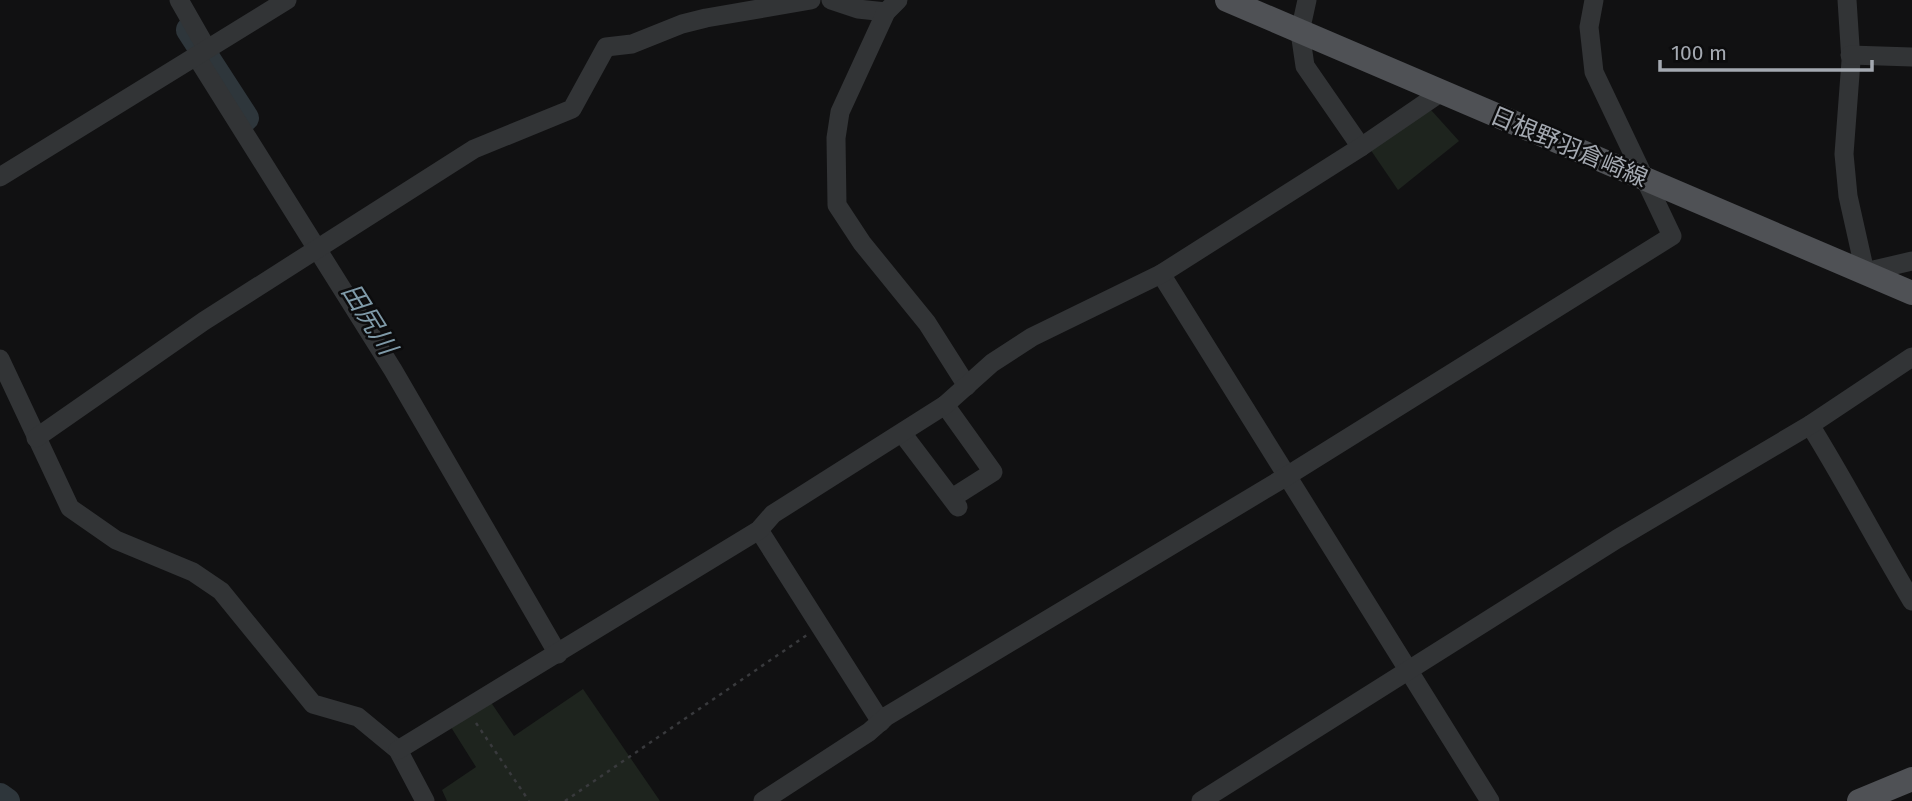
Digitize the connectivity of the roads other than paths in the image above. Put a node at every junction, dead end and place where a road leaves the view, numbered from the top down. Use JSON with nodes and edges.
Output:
{"nodes":[{"id":1,"x":179,"y":0,"type":"edge"},
{"id":2,"x":287,"y":0,"type":"edge"},
{"id":3,"x":811,"y":0,"type":"edge"},
{"id":4,"x":831,"y":0,"type":"edge"},
{"id":5,"x":1227,"y":0,"type":"edge"},
{"id":6,"x":1307,"y":0,"type":"edge"},
{"id":7,"x":1594,"y":0,"type":"edge"},
{"id":8,"x":1847,"y":0,"type":"edge"},
{"id":9,"x":892,"y":6,"type":"edge"},
{"id":10,"x":1300,"y":32,"type":"junction"},
{"id":11,"x":202,"y":53,"type":"junction"},
{"id":12,"x":1850,"y":55,"type":"junction"},
{"id":13,"x":1912,"y":57,"type":"edge"},
{"id":14,"x":1440,"y":93,"type":"junction"},
{"id":15,"x":1361,"y":147,"type":"junction"},
{"id":16,"x":0,"y":177,"type":"edge"},
{"id":17,"x":1646,"y":180,"type":"junction"},
{"id":18,"x":317,"y":249,"type":"junction"},
{"id":19,"x":1912,"y":261,"type":"edge"},
{"id":20,"x":1865,"y":272,"type":"junction"},
{"id":21,"x":1161,"y":274,"type":"junction"},
{"id":22,"x":1912,"y":293,"type":"edge"},
{"id":23,"x":1912,"y":357,"type":"edge"},
{"id":24,"x":0,"y":359,"type":"edge"},
{"id":25,"x":967,"y":386,"type":"junction"},
{"id":26,"x":945,"y":405,"type":"junction"},
{"id":27,"x":1810,"y":425,"type":"junction"},
{"id":28,"x":902,"y":433,"type":"junction"},
{"id":29,"x":36,"y":438,"type":"junction"},
{"id":30,"x":1287,"y":476,"type":"junction"},
{"id":31,"x":759,"y":530,"type":"junction"},
{"id":32,"x":1912,"y":601,"type":"edge"},
{"id":33,"x":558,"y":654,"type":"junction"},
{"id":34,"x":1409,"y":671,"type":"junction"},
{"id":35,"x":881,"y":722,"type":"junction"},
{"id":36,"x":398,"y":750,"type":"junction"},
{"id":37,"x":1912,"y":779,"type":"edge"},
{"id":38,"x":425,"y":801,"type":"edge"},
{"id":39,"x":762,"y":801,"type":"edge"},
{"id":40,"x":1201,"y":801,"type":"edge"},
{"id":41,"x":1490,"y":801,"type":"edge"},
{"id":42,"x":1859,"y":801,"type":"edge"}],
"edges":[{"from":1,"to":11,"type":"street"},
{"from":2,"to":11,"type":"street"},
{"from":3,"to":18,"type":"street"},
{"from":4,"to":9,"type":"street"},
{"from":5,"to":10,"type":"main road","name":"日根野羽倉崎線"},
{"from":6,"to":10,"type":"street"},
{"from":7,"to":17,"type":"street"},
{"from":8,"to":12,"type":"street"},
{"from":9,"to":25,"type":"street"},
{"from":10,"to":14,"type":"main road","name":"日根野羽倉崎線"},
{"from":10,"to":15,"type":"street"},
{"from":11,"to":16,"type":"street"},
{"from":11,"to":18,"type":"street"},
{"from":12,"to":13,"type":"street"},
{"from":12,"to":20,"type":"street"},
{"from":14,"to":15,"type":"street"},
{"from":14,"to":17,"type":"main road","name":"日根野羽倉崎線"},
{"from":15,"to":21,"type":"street"},
{"from":17,"to":20,"type":"main road","name":"日根野羽倉崎線"},
{"from":17,"to":30,"type":"street"},
{"from":18,"to":29,"type":"street"},
{"from":18,"to":33,"type":"street"},
{"from":19,"to":20,"type":"street"},
{"from":20,"to":22,"type":"main road","name":"日根野羽倉崎線"},
{"from":21,"to":25,"type":"street"},
{"from":21,"to":30,"type":"street"},
{"from":23,"to":27,"type":"street"},
{"from":24,"to":29,"type":"street"},
{"from":25,"to":26,"type":"street"},
{"from":26,"to":28,"type":"street"},
{"from":26,"to":28,"type":"street"},
{"from":27,"to":32,"type":"street"},
{"from":27,"to":34,"type":"street"},
{"from":28,"to":31,"type":"street"},
{"from":29,"to":36,"type":"street"},
{"from":30,"to":34,"type":"street"},
{"from":30,"to":35,"type":"street"},
{"from":31,"to":33,"type":"street"},
{"from":31,"to":35,"type":"street"},
{"from":33,"to":36,"type":"street"},
{"from":34,"to":40,"type":"street"},
{"from":34,"to":41,"type":"street"},
{"from":35,"to":39,"type":"street"},
{"from":36,"to":38,"type":"street"},
{"from":37,"to":42,"type":"main road"}]}
